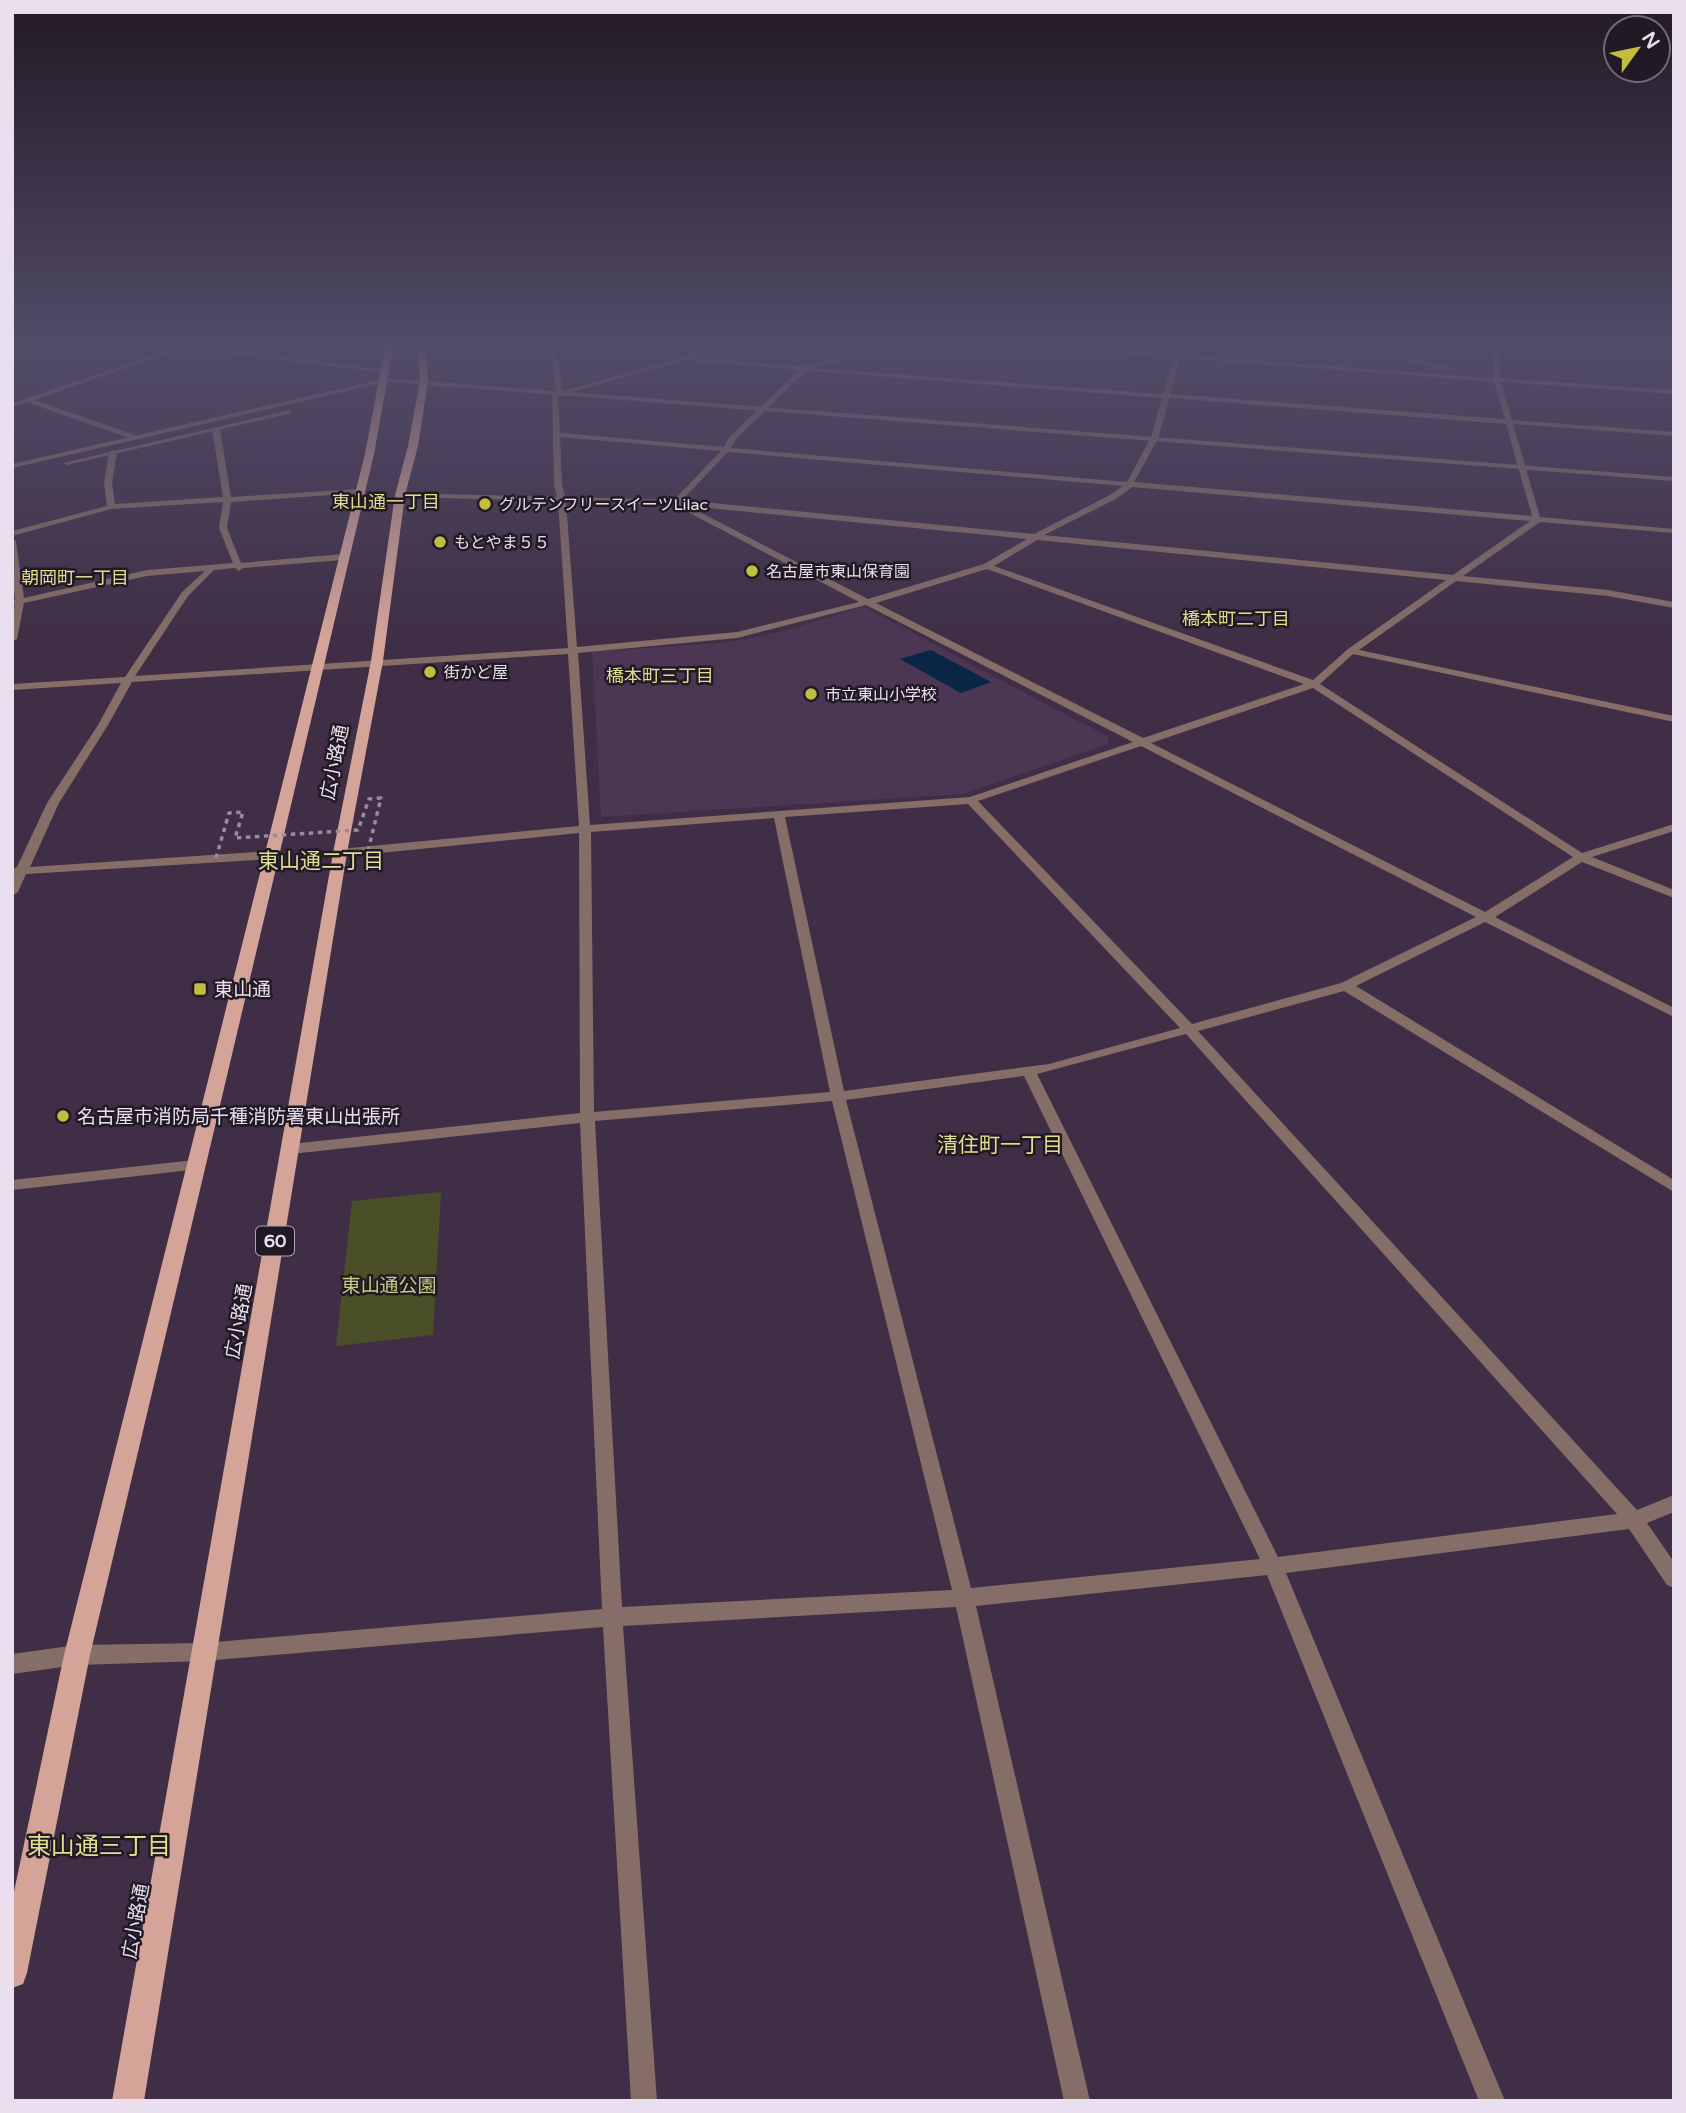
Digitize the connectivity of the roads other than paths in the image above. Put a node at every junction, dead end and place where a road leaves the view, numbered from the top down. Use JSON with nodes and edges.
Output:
{"nodes":[{"id":1,"x":118,"y":441,"type":"edge"},
{"id":2,"x":164,"y":441,"type":"edge"},
{"id":3,"x":218,"y":441,"type":"edge"},
{"id":4,"x":375,"y":441,"type":"edge"},
{"id":5,"x":414,"y":441,"type":"edge"},
{"id":6,"x":556,"y":441,"type":"edge"},
{"id":7,"x":615,"y":441,"type":"edge"},
{"id":8,"x":731,"y":441,"type":"edge"},
{"id":9,"x":1153,"y":441,"type":"edge"},
{"id":10,"x":1174,"y":441,"type":"edge"},
{"id":11,"x":1513,"y":441,"type":"edge"},
{"id":12,"x":725,"y":451,"type":"junction"},
{"id":13,"x":113,"y":452,"type":"junction"},
{"id":14,"x":12,"y":467,"type":"edge"},
{"id":15,"x":1521,"y":468,"type":"junction"},
{"id":16,"x":12,"y":476,"type":"edge"},
{"id":17,"x":1674,"y":480,"type":"edge"},
{"id":18,"x":1129,"y":485,"type":"junction"},
{"id":19,"x":359,"y":491,"type":"junction"},
{"id":20,"x":400,"y":495,"type":"junction"},
{"id":21,"x":227,"y":499,"type":"junction"},
{"id":22,"x":562,"y":499,"type":"junction"},
{"id":23,"x":676,"y":502,"type":"junction"},
{"id":24,"x":111,"y":508,"type":"junction"},
{"id":25,"x":1537,"y":520,"type":"junction"},
{"id":26,"x":1674,"y":531,"type":"edge"},
{"id":27,"x":12,"y":534,"type":"edge"},
{"id":28,"x":1037,"y":536,"type":"junction"},
{"id":29,"x":12,"y":541,"type":"edge"},
{"id":30,"x":343,"y":557,"type":"junction"},
{"id":31,"x":987,"y":566,"type":"junction"},
{"id":32,"x":239,"y":568,"type":"junction"},
{"id":33,"x":209,"y":571,"type":"junction"},
{"id":34,"x":1456,"y":579,"type":"junction"},
{"id":35,"x":16,"y":603,"type":"edge"},
{"id":36,"x":867,"y":603,"type":"junction"},
{"id":37,"x":1674,"y":605,"type":"edge"},
{"id":38,"x":12,"y":639,"type":"edge"},
{"id":39,"x":571,"y":649,"type":"junction"},
{"id":40,"x":1351,"y":651,"type":"junction"},
{"id":41,"x":377,"y":661,"type":"junction"},
{"id":42,"x":317,"y":666,"type":"junction"},
{"id":43,"x":129,"y":678,"type":"junction"},
{"id":44,"x":1314,"y":684,"type":"junction"},
{"id":45,"x":12,"y":687,"type":"edge"},
{"id":46,"x":1674,"y":719,"type":"edge"},
{"id":47,"x":1147,"y":743,"type":"junction"},
{"id":48,"x":971,"y":800,"type":"junction"},
{"id":49,"x":779,"y":816,"type":"junction"},
{"id":50,"x":1674,"y":827,"type":"edge"},
{"id":51,"x":585,"y":829,"type":"junction"},
{"id":52,"x":340,"y":853,"type":"junction"},
{"id":53,"x":271,"y":855,"type":"junction"},
{"id":54,"x":1581,"y":857,"type":"junction"},
{"id":55,"x":18,"y":871,"type":"edge"},
{"id":56,"x":12,"y":892,"type":"edge"},
{"id":57,"x":1674,"y":894,"type":"edge"},
{"id":58,"x":1487,"y":916,"type":"junction"},
{"id":59,"x":1346,"y":986,"type":"junction"},
{"id":60,"x":1674,"y":1013,"type":"edge"},
{"id":61,"x":1189,"y":1029,"type":"junction"},
{"id":62,"x":1028,"y":1070,"type":"junction"},
{"id":63,"x":838,"y":1096,"type":"junction"},
{"id":64,"x":587,"y":1117,"type":"junction"},
{"id":65,"x":291,"y":1149,"type":"junction"},
{"id":66,"x":195,"y":1165,"type":"junction"},
{"id":67,"x":12,"y":1185,"type":"edge"},
{"id":68,"x":1674,"y":1187,"type":"edge"},
{"id":69,"x":1674,"y":1503,"type":"edge"},
{"id":70,"x":1634,"y":1520,"type":"junction"},
{"id":71,"x":1273,"y":1566,"type":"junction"},
{"id":72,"x":1674,"y":1579,"type":"edge"},
{"id":73,"x":964,"y":1598,"type":"junction"},
{"id":74,"x":612,"y":1617,"type":"junction"},
{"id":75,"x":204,"y":1652,"type":"junction"},
{"id":76,"x":77,"y":1655,"type":"junction"},
{"id":77,"x":12,"y":1664,"type":"edge"},
{"id":78,"x":12,"y":1973,"type":"edge"},
{"id":79,"x":128,"y":2101,"type":"edge"},
{"id":80,"x":644,"y":2101,"type":"edge"},
{"id":81,"x":1077,"y":2101,"type":"edge"},
{"id":82,"x":1492,"y":2101,"type":"edge"}],
"edges":[{"from":1,"to":14,"type":"street"},
{"from":2,"to":13,"type":"street"},
{"from":3,"to":21,"type":"street"},
{"from":4,"to":19,"type":"main road","name":"広小路通"},
{"from":5,"to":20,"type":"main road","name":"広小路通","number":"60"},
{"from":6,"to":22,"type":"street"},
{"from":7,"to":12,"type":"street"},
{"from":8,"to":12,"type":"street"},
{"from":9,"to":18,"type":"street"},
{"from":10,"to":15,"type":"street"},
{"from":11,"to":15,"type":"street"},
{"from":12,"to":18,"type":"street"},
{"from":12,"to":23,"type":"street"},
{"from":13,"to":16,"type":"street"},
{"from":13,"to":24,"type":"street"},
{"from":15,"to":17,"type":"street"},
{"from":15,"to":25,"type":"street"},
{"from":18,"to":25,"type":"street"},
{"from":18,"to":28,"type":"street"},
{"from":19,"to":21,"type":"street"},
{"from":19,"to":30,"type":"main road","name":"広小路通"},
{"from":20,"to":22,"type":"street"},
{"from":20,"to":41,"type":"main road","name":"広小路通","number":"60"},
{"from":21,"to":24,"type":"street"},
{"from":21,"to":32,"type":"street"},
{"from":22,"to":23,"type":"street"},
{"from":22,"to":39,"type":"street"},
{"from":23,"to":28,"type":"street"},
{"from":23,"to":36,"type":"street"},
{"from":24,"to":27,"type":"street"},
{"from":25,"to":26,"type":"street"},
{"from":25,"to":34,"type":"street"},
{"from":28,"to":31,"type":"street"},
{"from":28,"to":34,"type":"street"},
{"from":29,"to":35,"type":"street"},
{"from":30,"to":32,"type":"street"},
{"from":30,"to":42,"type":"main road","name":"広小路通"},
{"from":31,"to":36,"type":"street"},
{"from":31,"to":44,"type":"street"},
{"from":32,"to":33,"type":"street"},
{"from":33,"to":35,"type":"street"},
{"from":33,"to":43,"type":"street"},
{"from":34,"to":37,"type":"street"},
{"from":34,"to":40,"type":"street"},
{"from":35,"to":38,"type":"street"},
{"from":36,"to":39,"type":"street"},
{"from":36,"to":47,"type":"street"},
{"from":39,"to":41,"type":"street"},
{"from":39,"to":51,"type":"street"},
{"from":40,"to":44,"type":"street"},
{"from":40,"to":46,"type":"street"},
{"from":41,"to":42,"type":"street"},
{"from":41,"to":52,"type":"main road","name":"広小路通","number":"60"},
{"from":42,"to":43,"type":"street"},
{"from":42,"to":53,"type":"main road","name":"広小路通"},
{"from":43,"to":45,"type":"street"},
{"from":43,"to":55,"type":"street"},
{"from":44,"to":47,"type":"street"},
{"from":44,"to":54,"type":"street"},
{"from":47,"to":48,"type":"street"},
{"from":47,"to":58,"type":"street"},
{"from":48,"to":49,"type":"street"},
{"from":48,"to":61,"type":"street"},
{"from":49,"to":51,"type":"street"},
{"from":49,"to":63,"type":"street"},
{"from":50,"to":54,"type":"street"},
{"from":51,"to":52,"type":"street"},
{"from":51,"to":64,"type":"street"},
{"from":52,"to":65,"type":"main road","name":"広小路通","number":"60"},
{"from":53,"to":55,"type":"street"},
{"from":53,"to":66,"type":"main road","name":"広小路通"},
{"from":54,"to":57,"type":"street"},
{"from":54,"to":58,"type":"street"},
{"from":55,"to":56,"type":"street"},
{"from":58,"to":59,"type":"street"},
{"from":58,"to":60,"type":"street"},
{"from":59,"to":61,"type":"street"},
{"from":59,"to":68,"type":"street"},
{"from":61,"to":62,"type":"street"},
{"from":61,"to":70,"type":"street"},
{"from":62,"to":63,"type":"street"},
{"from":62,"to":71,"type":"street"},
{"from":63,"to":64,"type":"street"},
{"from":63,"to":73,"type":"street"},
{"from":64,"to":65,"type":"street"},
{"from":64,"to":74,"type":"street"},
{"from":65,"to":75,"type":"main road","name":"広小路通","number":"60"},
{"from":66,"to":67,"type":"street"},
{"from":66,"to":76,"type":"main road","name":"広小路通"},
{"from":69,"to":70,"type":"street"},
{"from":70,"to":71,"type":"street"},
{"from":70,"to":72,"type":"street"},
{"from":71,"to":73,"type":"street"},
{"from":71,"to":82,"type":"street"},
{"from":73,"to":74,"type":"street"},
{"from":73,"to":81,"type":"street"},
{"from":74,"to":75,"type":"street"},
{"from":74,"to":80,"type":"street"},
{"from":75,"to":76,"type":"street"},
{"from":75,"to":79,"type":"main road","name":"広小路通","number":"60"},
{"from":76,"to":77,"type":"street"},
{"from":76,"to":78,"type":"main road","name":"広小路通"}]}
